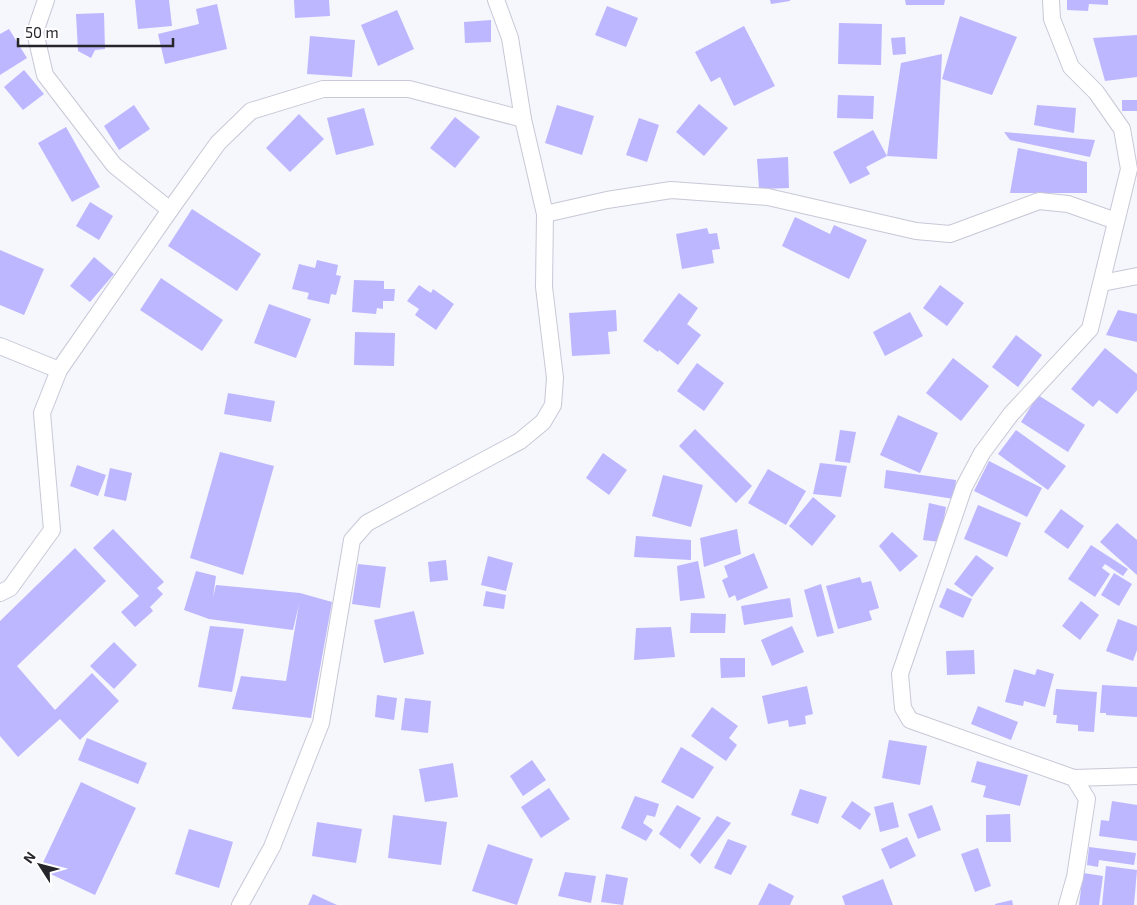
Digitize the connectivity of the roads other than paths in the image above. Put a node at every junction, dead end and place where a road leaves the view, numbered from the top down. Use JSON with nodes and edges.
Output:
{"nodes":[{"id":1,"x":46,"y":0,"type":"edge"},
{"id":2,"x":496,"y":0,"type":"edge"},
{"id":3,"x":1051,"y":0,"type":"edge"},
{"id":4,"x":523,"y":119,"type":"junction"},
{"id":5,"x":170,"y":210,"type":"junction"},
{"id":6,"x":545,"y":214,"type":"junction"},
{"id":7,"x":1116,"y":221,"type":"junction"},
{"id":8,"x":1137,"y":276,"type":"edge"},
{"id":9,"x":1102,"y":283,"type":"junction"},
{"id":10,"x":0,"y":346,"type":"edge"},
{"id":11,"x":59,"y":370,"type":"junction"},
{"id":12,"x":0,"y":593,"type":"edge"},
{"id":13,"x":1137,"y":776,"type":"edge"},
{"id":14,"x":1074,"y":778,"type":"junction"},
{"id":15,"x":240,"y":905,"type":"edge"},
{"id":16,"x":1067,"y":905,"type":"edge"}],
"edges":[{"from":1,"to":5,"type":"street"},
{"from":2,"to":4,"type":"street"},
{"from":3,"to":7,"type":"street"},
{"from":4,"to":5,"type":"street"},
{"from":4,"to":6,"type":"street"},
{"from":5,"to":11,"type":"street"},
{"from":6,"to":7,"type":"street"},
{"from":6,"to":15,"type":"street"},
{"from":7,"to":9,"type":"street"},
{"from":8,"to":9,"type":"street"},
{"from":9,"to":14,"type":"street"},
{"from":10,"to":11,"type":"street"},
{"from":11,"to":12,"type":"street"},
{"from":13,"to":14,"type":"street"},
{"from":14,"to":16,"type":"street"}]}
